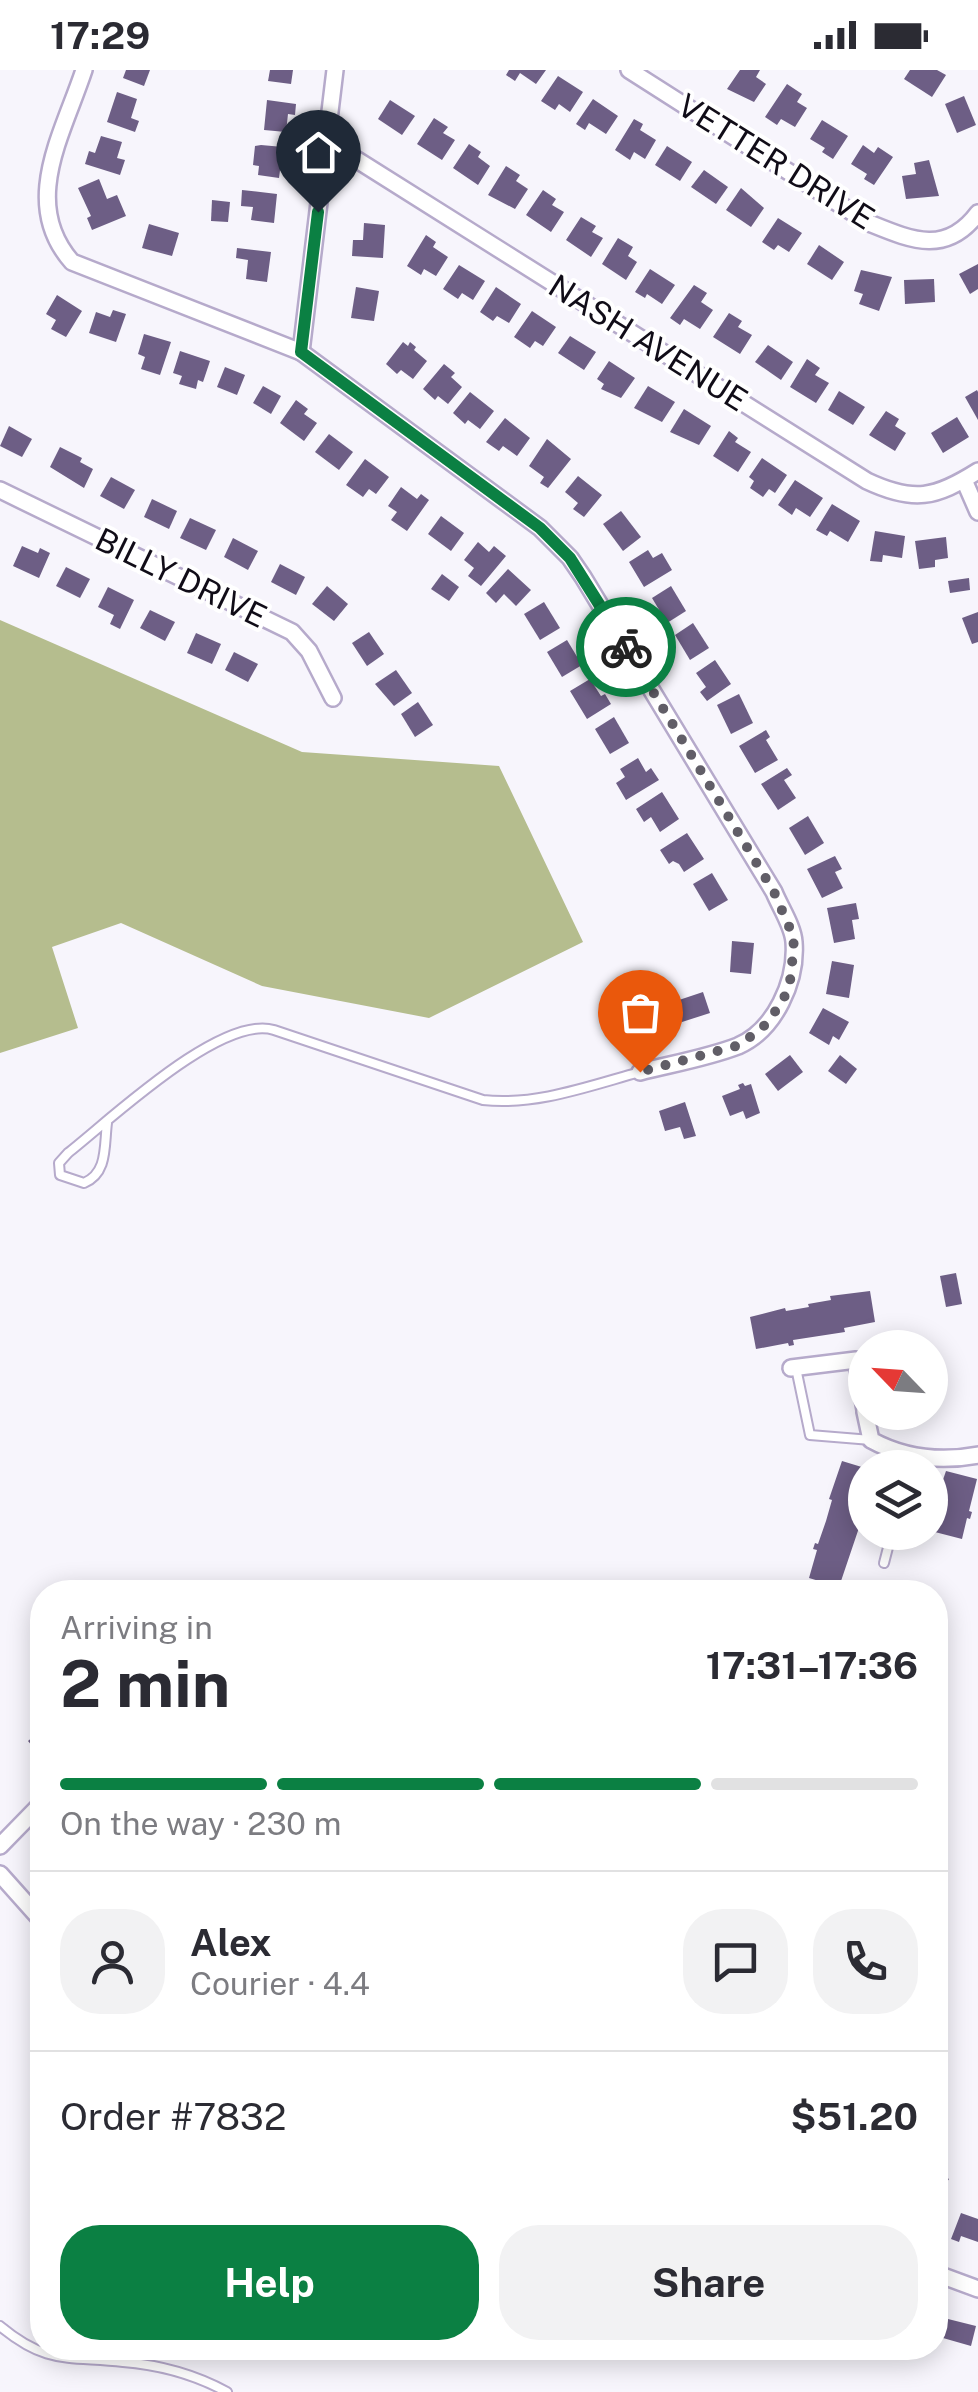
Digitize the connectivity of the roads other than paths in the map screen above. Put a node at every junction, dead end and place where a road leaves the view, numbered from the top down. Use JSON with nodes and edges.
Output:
{"nodes":[{"id":1,"x":84,"y":70,"type":"edge"},
{"id":2,"x":335,"y":70,"type":"edge"},
{"id":3,"x":629,"y":70,"type":"edge"},
{"id":4,"x":327,"y":141,"type":"junction"},
{"id":5,"x":978,"y":213,"type":"edge"},
{"id":6,"x":301,"y":352,"type":"junction"},
{"id":7,"x":971,"y":476,"type":"edge"},
{"id":8,"x":0,"y":490,"type":"edge"},
{"id":9,"x":978,"y":512,"type":"edge"},
{"id":10,"x":333,"y":698,"type":"dead end"},
{"id":11,"x":640,"y":1072,"type":"joint"},
{"id":12,"x":107,"y":1124,"type":"junction"},
{"id":13,"x":848,"y":1361,"type":"edge"},
{"id":14,"x":794,"y":1368,"type":"joint"},
{"id":15,"x":868,"y":1430,"type":"edge"},
{"id":16,"x":870,"y":1440,"type":"junction"},
{"id":17,"x":889,"y":1450,"type":"edge"},
{"id":18,"x":978,"y":1454,"type":"edge"},
{"id":19,"x":948,"y":1459,"type":"edge"},
{"id":20,"x":888,"y":1550,"type":"edge"},
{"id":21,"x":884,"y":1564,"type":"dead end"},
{"id":22,"x":30,"y":1815,"type":"edge"},
{"id":23,"x":0,"y":1846,"type":"edge"},
{"id":24,"x":0,"y":1874,"type":"edge"},
{"id":25,"x":30,"y":1908,"type":"edge"},
{"id":26,"x":948,"y":2278,"type":"edge"},
{"id":27,"x":978,"y":2290,"type":"edge"},
{"id":28,"x":0,"y":2326,"type":"edge"},
{"id":29,"x":30,"y":2345,"type":"edge"},
{"id":30,"x":66,"y":2360,"type":"edge"},
{"id":31,"x":227,"y":2392,"type":"edge"}],
"edges":[{"from":1,"to":6,"type":"street"},
{"from":2,"to":4,"type":"street"},
{"from":3,"to":5,"type":"street","name":"VETTER DRIVE"},
{"from":4,"to":6,"type":"street"},
{"from":4,"to":7,"type":"street","name":"NASH AVENUE"},
{"from":6,"to":11,"type":"street"},
{"from":7,"to":9,"type":"street"},
{"from":8,"to":10,"type":"street","name":"BILLY DRIVE"},
{"from":11,"to":12,"type":"lane"},
{"from":12,"to":12,"type":"lane"},
{"from":13,"to":14,"type":"street"},
{"from":14,"to":16,"type":"lane"},
{"from":15,"to":16,"type":"street"},
{"from":16,"to":17,"type":"street"},
{"from":18,"to":19,"type":"street"},
{"from":20,"to":21,"type":"lane"},
{"from":22,"to":23,"type":"street"},
{"from":24,"to":25,"type":"street"},
{"from":26,"to":27,"type":"street"},
{"from":28,"to":29,"type":"lane"},
{"from":30,"to":31,"type":"lane"}]}
